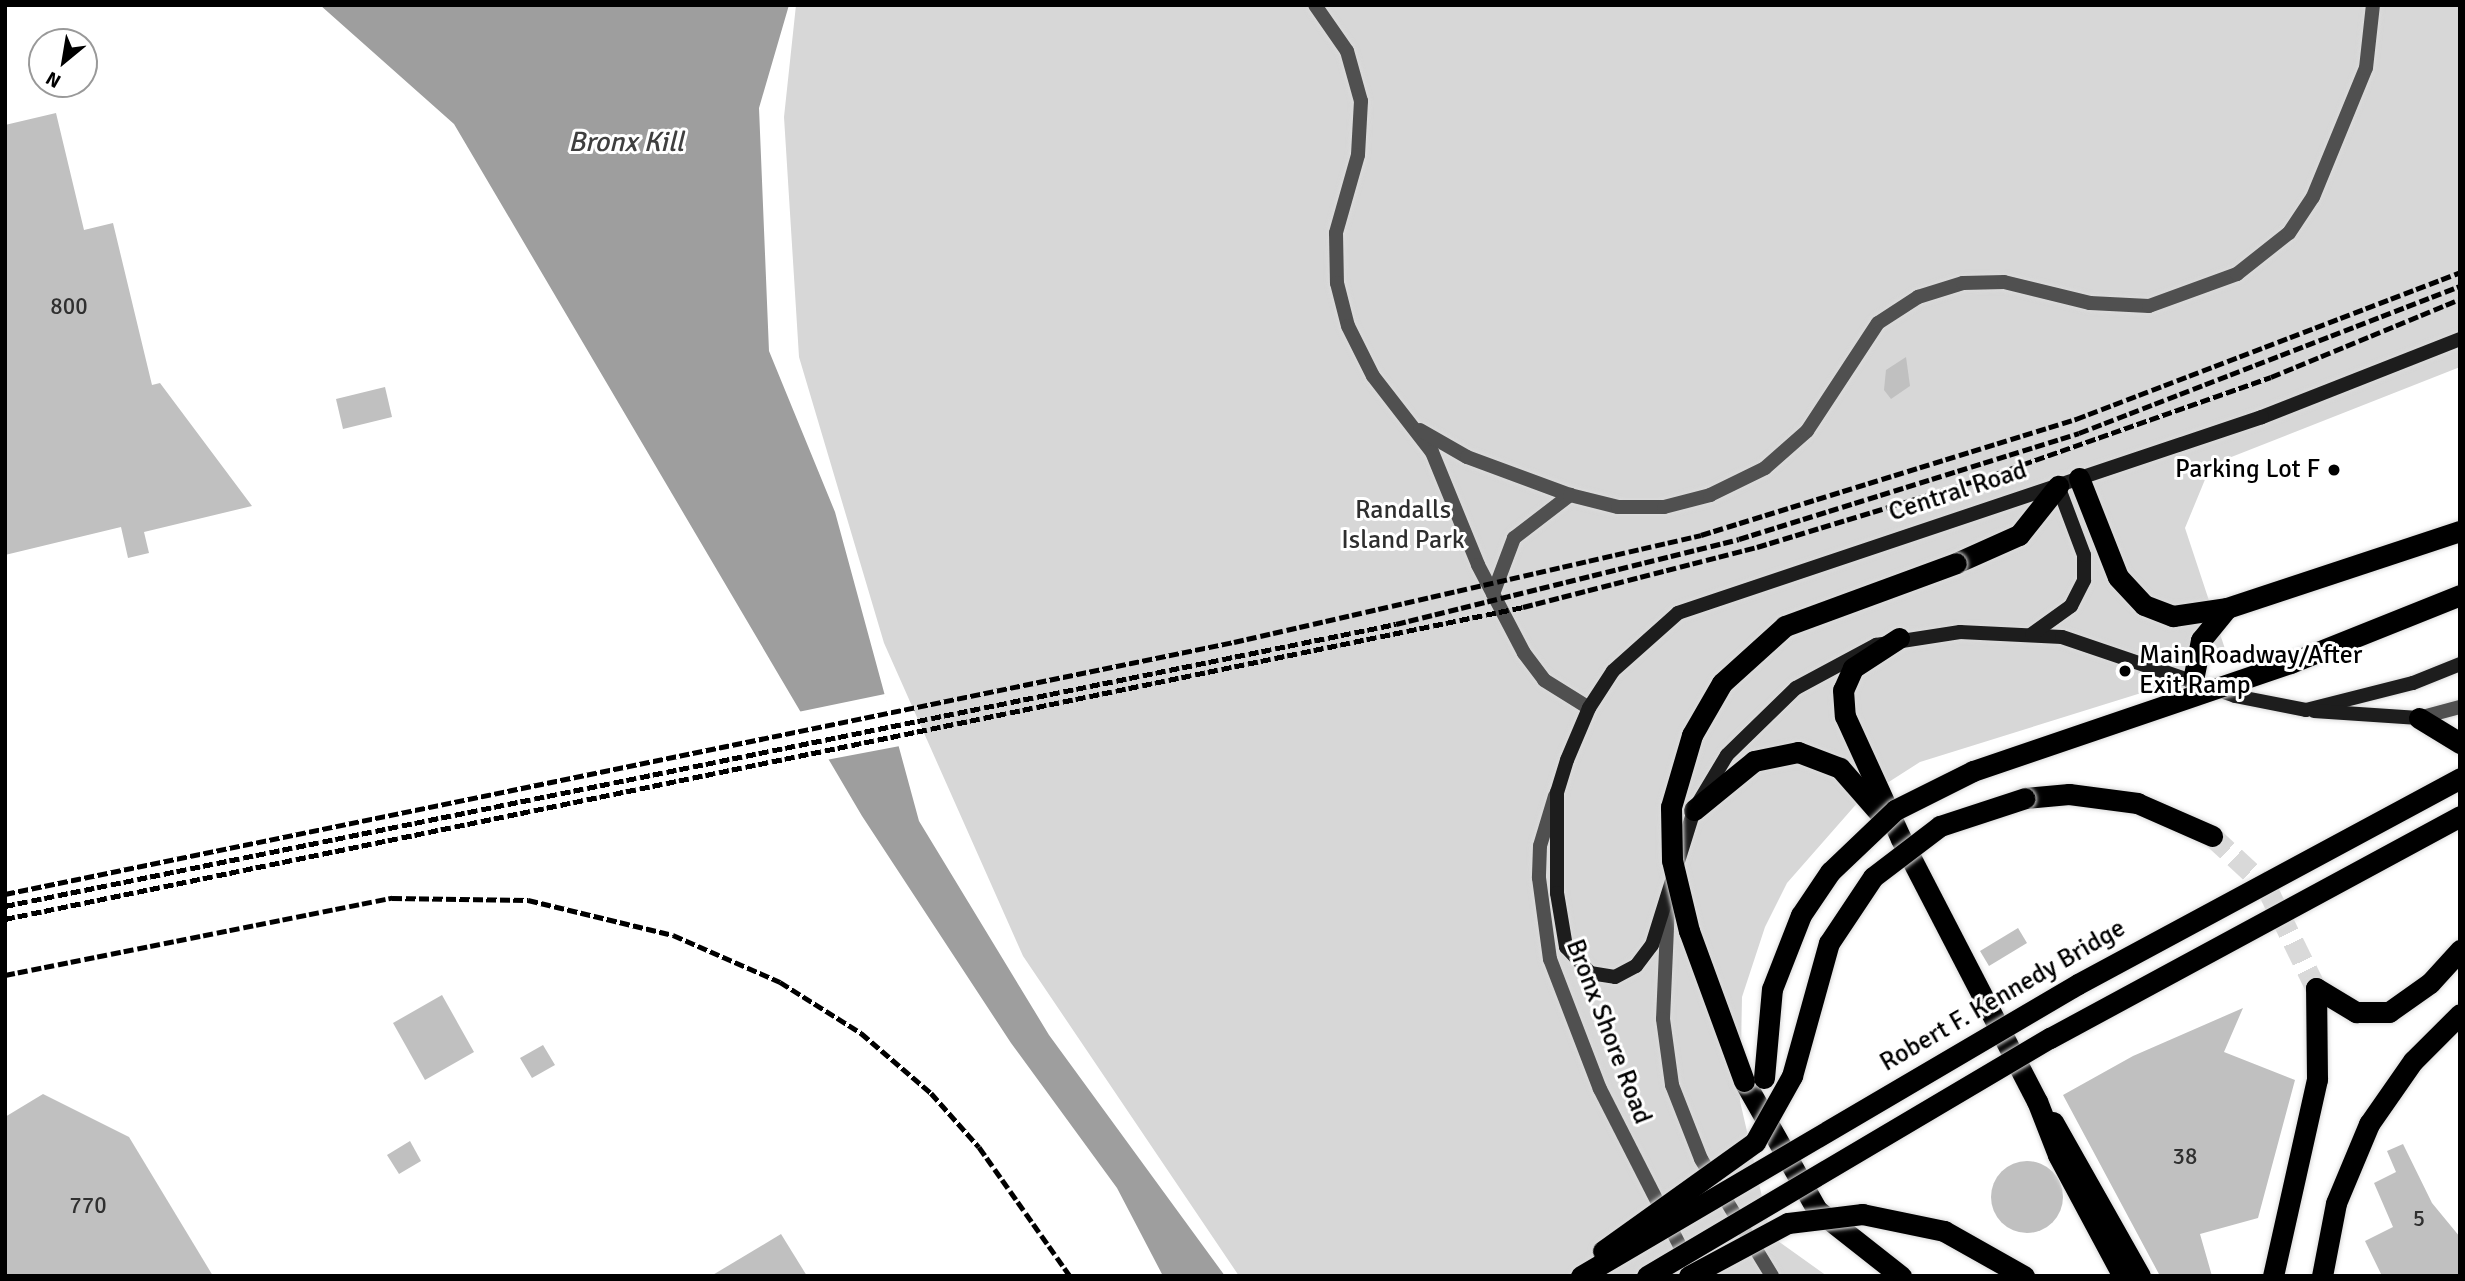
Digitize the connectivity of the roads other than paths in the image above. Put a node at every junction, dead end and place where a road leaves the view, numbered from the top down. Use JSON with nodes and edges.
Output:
{"nodes":[{"id":1,"x":1315,"y":5,"type":"edge"},
{"id":2,"x":2373,"y":5,"type":"edge"},
{"id":3,"x":2460,"y":339,"type":"edge"},
{"id":4,"x":1419,"y":430,"type":"junction"},
{"id":5,"x":2080,"y":478,"type":"junction"},
{"id":6,"x":2058,"y":486,"type":"junction"},
{"id":7,"x":1570,"y":495,"type":"junction"},
{"id":8,"x":2460,"y":531,"type":"edge"},
{"id":9,"x":1493,"y":594,"type":"junction"},
{"id":10,"x":2460,"y":595,"type":"edge"},
{"id":11,"x":2227,"y":608,"type":"junction"},
{"id":12,"x":2032,"y":634,"type":"junction"},
{"id":13,"x":1899,"y":638,"type":"junction"},
{"id":14,"x":2460,"y":664,"type":"edge"},
{"id":15,"x":2193,"y":680,"type":"junction"},
{"id":16,"x":2460,"y":706,"type":"edge"},
{"id":17,"x":1588,"y":708,"type":"junction"},
{"id":18,"x":2306,"y":710,"type":"junction"},
{"id":19,"x":2419,"y":718,"type":"junction"},
{"id":20,"x":2460,"y":743,"type":"edge"},
{"id":21,"x":2460,"y":778,"type":"edge"},
{"id":22,"x":1557,"y":792,"type":"junction"},
{"id":23,"x":1694,"y":810,"type":"junction"},
{"id":24,"x":2460,"y":816,"type":"edge"},
{"id":25,"x":2212,"y":836,"type":"tunnel mouth"},
{"id":26,"x":1901,"y":839,"type":"junction"},
{"id":27,"x":1669,"y":895,"type":"junction"},
{"id":28,"x":2460,"y":950,"type":"edge"},
{"id":29,"x":2460,"y":1014,"type":"edge"},
{"id":30,"x":1754,"y":1080,"type":"junction"},
{"id":31,"x":2037,"y":1101,"type":"junction"},
{"id":32,"x":1569,"y":1276,"type":"edge"},
{"id":33,"x":1581,"y":1276,"type":"edge"},
{"id":34,"x":1647,"y":1276,"type":"edge"},
{"id":35,"x":1689,"y":1276,"type":"edge"},
{"id":36,"x":1696,"y":1276,"type":"edge"},
{"id":37,"x":1772,"y":1276,"type":"edge"},
{"id":38,"x":1901,"y":1276,"type":"edge"},
{"id":39,"x":2024,"y":1276,"type":"edge"},
{"id":40,"x":2123,"y":1276,"type":"edge"},
{"id":41,"x":2140,"y":1276,"type":"edge"},
{"id":42,"x":2273,"y":1276,"type":"edge"},
{"id":43,"x":2322,"y":1276,"type":"edge"}],
"edges":[{"from":1,"to":4,"type":"street"},
{"from":2,"to":7,"type":"street"},
{"from":3,"to":5,"type":"street","name":"Central Road"},
{"from":4,"to":7,"type":"street"},
{"from":4,"to":9,"type":"street"},
{"from":5,"to":6,"type":"street","name":"Central Road"},
{"from":5,"to":11,"type":"highway"},
{"from":6,"to":12,"type":"street"},
{"from":6,"to":17,"type":"street","name":"Central Road"},
{"from":6,"to":30,"type":"highway","bridge":true},
{"from":7,"to":9,"type":"street"},
{"from":8,"to":11,"type":"highway"},
{"from":9,"to":17,"type":"street"},
{"from":10,"to":30,"type":"highway","bridge":true},
{"from":11,"to":15,"type":"highway"},
{"from":12,"to":13,"type":"street"},
{"from":12,"to":15,"type":"street"},
{"from":13,"to":23,"type":"street"},
{"from":13,"to":26,"type":"highway"},
{"from":14,"to":18,"type":"street"},
{"from":15,"to":18,"type":"street"},
{"from":16,"to":19,"type":"street"},
{"from":17,"to":22,"type":"street","name":"Central Road"},
{"from":18,"to":19,"type":"street"},
{"from":19,"to":20,"type":"highway"},
{"from":21,"to":33,"type":"highway","name":"Robert F. Kennedy Bridge","bridge":true},
{"from":22,"to":27,"type":"street"},
{"from":22,"to":36,"type":"street","name":"Bronx Shore Road"},
{"from":23,"to":26,"type":"highway"},
{"from":23,"to":27,"type":"street"},
{"from":24,"to":34,"type":"highway","bridge":true},
{"from":25,"to":32,"type":"highway","bridge":true},
{"from":26,"to":31,"type":"highway"},
{"from":27,"to":37,"type":"street","name":"Bronx Shore Road"},
{"from":28,"to":42,"type":"highway"},
{"from":29,"to":43,"type":"highway"},
{"from":30,"to":38,"type":"highway"},
{"from":31,"to":40,"type":"highway"},
{"from":31,"to":41,"type":"highway"},
{"from":35,"to":39,"type":"highway","bridge":true}]}
